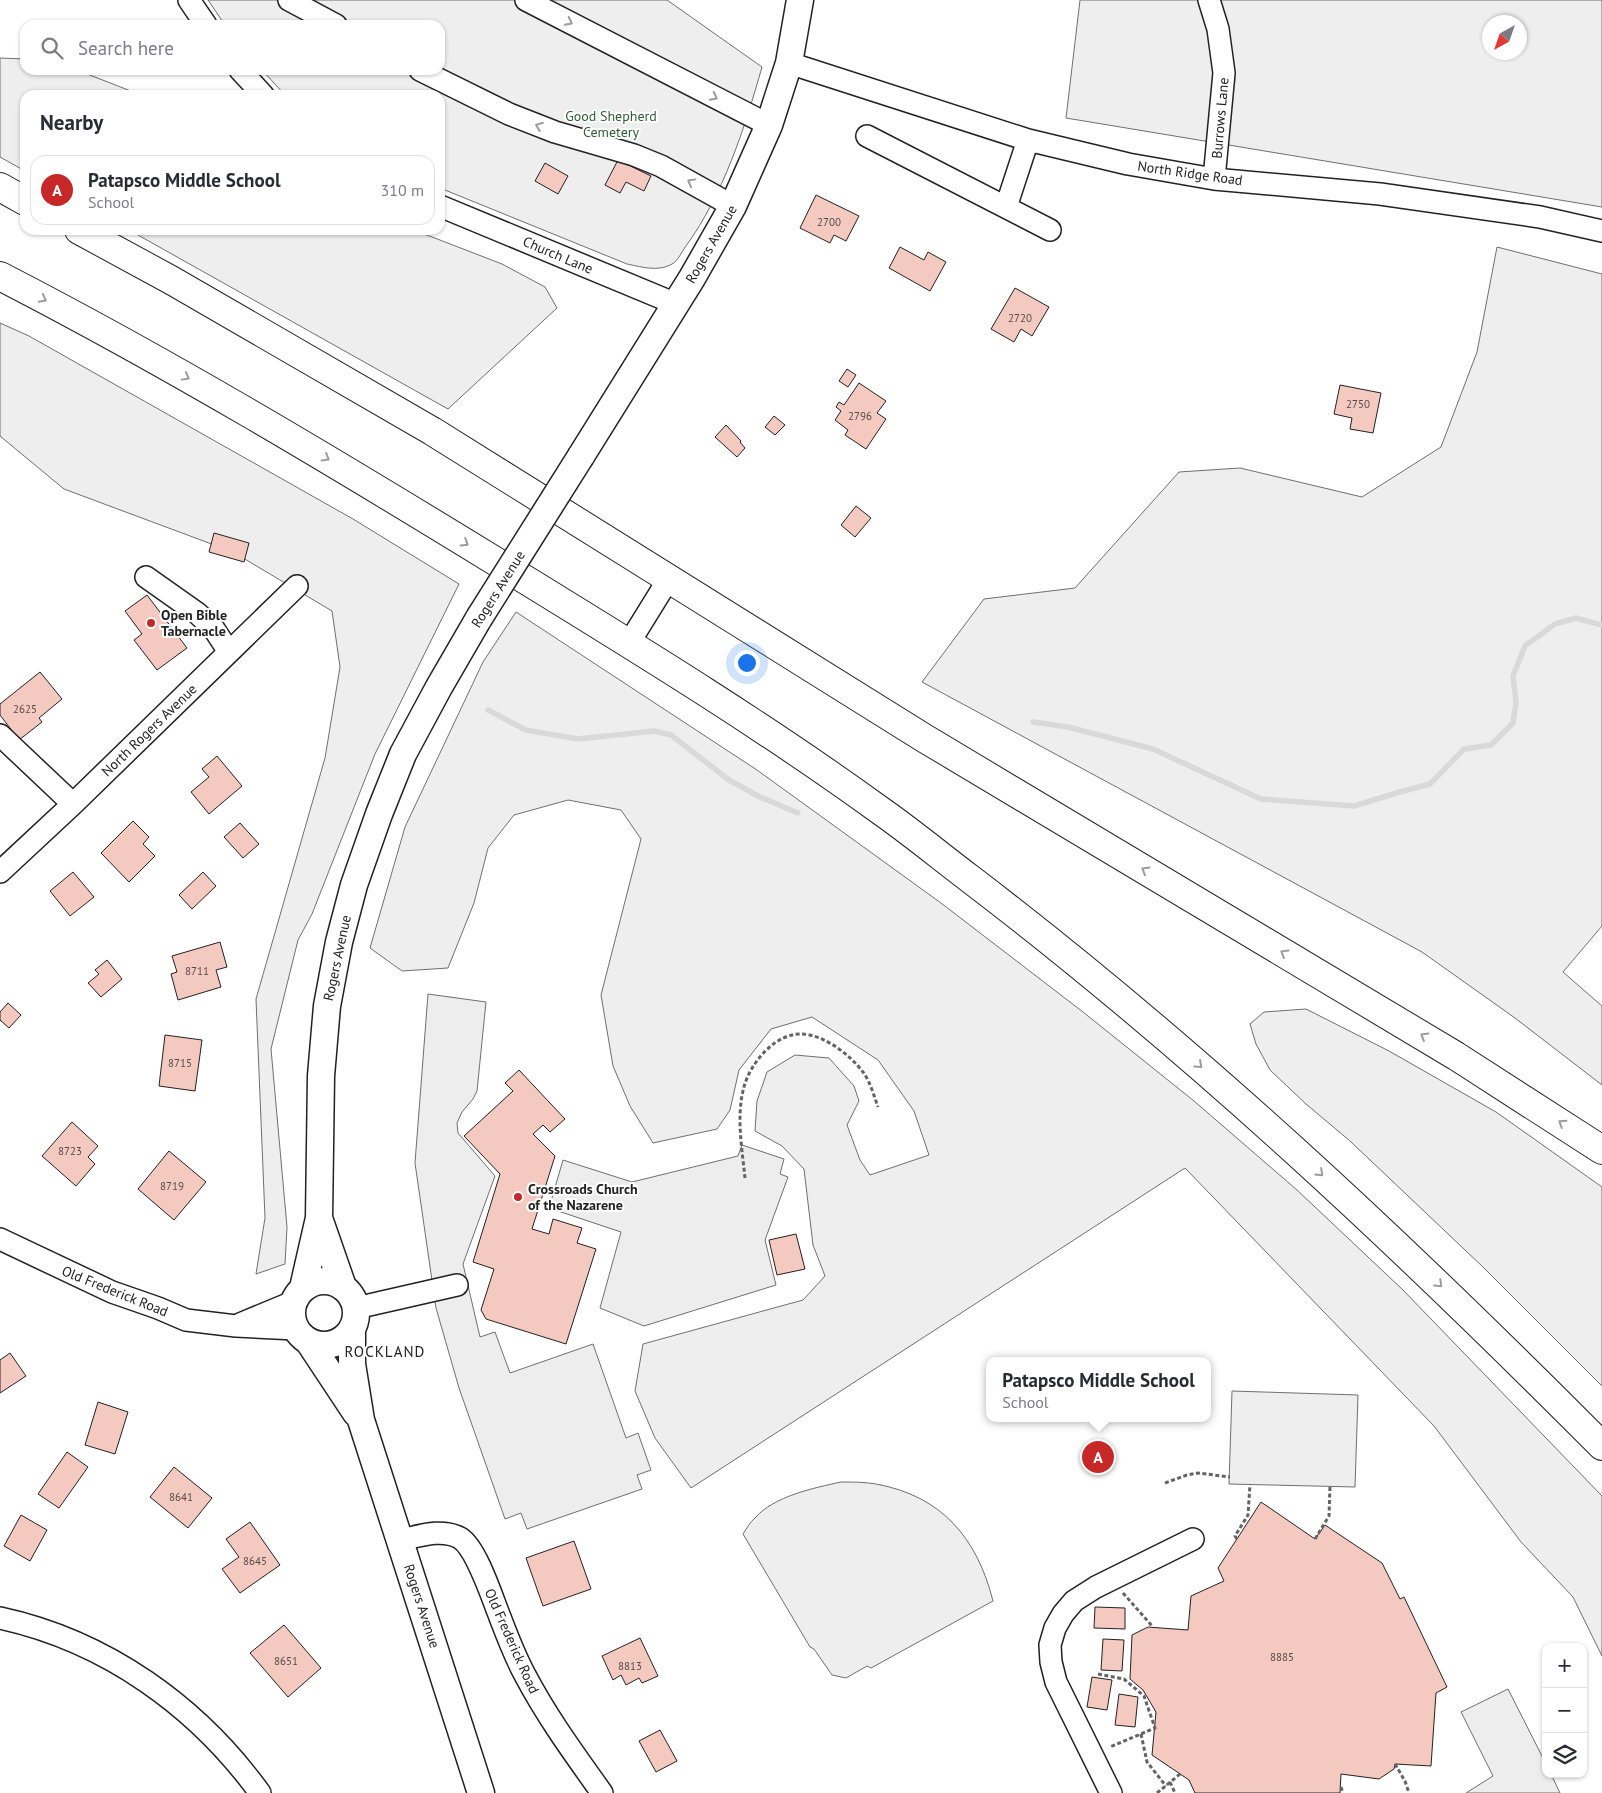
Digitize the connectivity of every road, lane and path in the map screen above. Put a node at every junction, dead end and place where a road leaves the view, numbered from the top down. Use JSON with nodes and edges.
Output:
{"nodes":[{"id":1,"x":189,"y":0,"type":"edge"},
{"id":2,"x":289,"y":0,"type":"edge"},
{"id":3,"x":526,"y":0,"type":"edge"},
{"id":4,"x":800,"y":0,"type":"edge"},
{"id":5,"x":1209,"y":0,"type":"edge"},
{"id":6,"x":203,"y":20,"type":"edge"},
{"id":7,"x":327,"y":20,"type":"edge"},
{"id":8,"x":789,"y":62,"type":"junction"},
{"id":9,"x":245,"y":75,"type":"edge"},
{"id":10,"x":430,"y":75,"type":"edge"},
{"id":11,"x":258,"y":90,"type":"edge"},
{"id":12,"x":769,"y":125,"type":"junction"},
{"id":13,"x":867,"y":136,"type":"dead end"},
{"id":14,"x":1028,"y":140,"type":"junction"},
{"id":15,"x":1214,"y":178,"type":"junction"},
{"id":16,"x":0,"y":187,"type":"edge"},
{"id":17,"x":20,"y":198,"type":"edge"},
{"id":18,"x":733,"y":206,"type":"junction"},
{"id":19,"x":1006,"y":207,"type":"junction"},
{"id":20,"x":445,"y":208,"type":"edge"},
{"id":21,"x":1050,"y":230,"type":"dead end"},
{"id":22,"x":1602,"y":231,"type":"edge"},
{"id":23,"x":88,"y":235,"type":"edge"},
{"id":24,"x":0,"y":276,"type":"edge"},
{"id":25,"x":676,"y":304,"type":"junction"},
{"id":26,"x":146,"y":577,"type":"dead end"},
{"id":27,"x":668,"y":580,"type":"junction"},
{"id":28,"x":297,"y":586,"type":"dead end"},
{"id":29,"x":628,"y":643,"type":"junction"},
{"id":30,"x":229,"y":652,"type":"junction"},
{"id":31,"x":0,"y":736,"type":"edge"},
{"id":32,"x":73,"y":804,"type":"junction"},
{"id":33,"x":0,"y":872,"type":"edge"},
{"id":34,"x":878,"y":1107,"type":"dead end"},
{"id":35,"x":1602,"y":1150,"type":"edge"},
{"id":36,"x":746,"y":1178,"type":"dead end"},
{"id":37,"x":319,"y":1218,"type":"junction"},
{"id":38,"x":0,"y":1240,"type":"edge"},
{"id":39,"x":457,"y":1285,"type":"dead end"},
{"id":40,"x":298,"y":1295,"type":"junction"},
{"id":41,"x":350,"y":1308,"type":"junction"},
{"id":42,"x":236,"y":1326,"type":"junction"},
{"id":43,"x":302,"y":1336,"type":"junction"},
{"id":44,"x":1514,"y":1358,"type":"junction"},
{"id":45,"x":361,"y":1420,"type":"junction"},
{"id":46,"x":1602,"y":1434,"type":"edge"},
{"id":47,"x":1602,"y":1446,"type":"edge"},
{"id":48,"x":1230,"y":1476,"type":"dead end"},
{"id":49,"x":1165,"y":1483,"type":"dead end"},
{"id":50,"x":1250,"y":1484,"type":"dead end"},
{"id":51,"x":1330,"y":1486,"type":"dead end"},
{"id":52,"x":1193,"y":1539,"type":"dead end"},
{"id":53,"x":1237,"y":1539,"type":"dead end"},
{"id":54,"x":1315,"y":1539,"type":"dead end"},
{"id":55,"x":400,"y":1540,"type":"junction"},
{"id":56,"x":1112,"y":1580,"type":"junction"},
{"id":57,"x":0,"y":1618,"type":"edge"},
{"id":58,"x":1153,"y":1627,"type":"dead end"},
{"id":59,"x":1098,"y":1674,"type":"dead end"},
{"id":60,"x":1141,"y":1734,"type":"junction"},
{"id":61,"x":1092,"y":1755,"type":"junction"},
{"id":62,"x":1395,"y":1764,"type":"dead end"},
{"id":63,"x":1180,"y":1774,"type":"dead end"},
{"id":64,"x":1170,"y":1782,"type":"junction"},
{"id":65,"x":1166,"y":1786,"type":"junction"},
{"id":66,"x":1340,"y":1787,"type":"dead end"},
{"id":67,"x":260,"y":1793,"type":"edge"},
{"id":68,"x":481,"y":1793,"type":"edge"},
{"id":69,"x":602,"y":1793,"type":"edge"},
{"id":70,"x":1111,"y":1793,"type":"edge"},
{"id":71,"x":1157,"y":1793,"type":"edge"},
{"id":72,"x":1175,"y":1793,"type":"edge"},
{"id":73,"x":1343,"y":1793,"type":"edge"},
{"id":74,"x":1409,"y":1793,"type":"edge"}],
"edges":[{"from":1,"to":6,"type":"street"},
{"from":2,"to":7,"type":"street"},
{"from":3,"to":12,"type":"street","one_way":true},
{"from":4,"to":8,"type":"main road","name":"Rogers Avenue"},
{"from":5,"to":15,"type":"street","name":"Burrows Lane"},
{"from":8,"to":12,"type":"main road","name":"Rogers Avenue"},
{"from":8,"to":14,"type":"street","name":"North Ridge Road"},
{"from":9,"to":11,"type":"street"},
{"from":18,"to":10,"type":"street","one_way":true},
{"from":12,"to":18,"type":"main road","name":"Rogers Avenue"},
{"from":13,"to":19,"type":"street"},
{"from":14,"to":15,"type":"street","name":"North Ridge Road"},
{"from":14,"to":19,"type":"street"},
{"from":15,"to":22,"type":"street","name":"North Ridge Road"},
{"from":16,"to":17,"type":"highway"},
{"from":18,"to":25,"type":"main road","name":"Rogers Avenue"},
{"from":19,"to":21,"type":"street"},
{"from":20,"to":25,"type":"street","name":"Church Lane"},
{"from":23,"to":27,"type":"highway"},
{"from":24,"to":29,"type":"highway","one_way":true},
{"from":25,"to":37,"type":"main road","name":"Rogers Avenue","bridge":true},
{"from":26,"to":30,"type":"street"},
{"from":27,"to":29,"type":"street"},
{"from":35,"to":27,"type":"highway","one_way":true},
{"from":28,"to":30,"type":"street","name":"North Rogers Avenue"},
{"from":29,"to":44,"type":"highway","one_way":true},
{"from":30,"to":32,"type":"street","name":"North Rogers Avenue"},
{"from":31,"to":32,"type":"street"},
{"from":32,"to":33,"type":"street","name":"North Rogers Avenue"},
{"from":34,"to":36,"type":"path"},
{"from":37,"to":40,"type":"main road","name":"Rogers Avenue"},
{"from":37,"to":41,"type":"main road","name":"Rogers Avenue"},
{"from":38,"to":42,"type":"street","name":"Old Frederick Road"},
{"from":39,"to":41,"type":"street"},
{"from":40,"to":41,"type":"main road"},
{"from":40,"to":42,"type":"street","name":"Old Frederick Road"},
{"from":40,"to":43,"type":"main road"},
{"from":41,"to":43,"type":"main road"},
{"from":41,"to":45,"type":"main road","name":"Rogers Avenue"},
{"from":42,"to":43,"type":"street","name":"Old Frederick Road"},
{"from":43,"to":45,"type":"main road","name":"Rogers Avenue"},
{"from":44,"to":46,"type":"highway"},
{"from":44,"to":47,"type":"highway"},
{"from":45,"to":55,"type":"main road","name":"Rogers Avenue"},
{"from":48,"to":49,"type":"path"},
{"from":50,"to":53,"type":"path"},
{"from":51,"to":54,"type":"path"},
{"from":52,"to":56,"type":"street"},
{"from":55,"to":68,"type":"main road","name":"Rogers Avenue"},
{"from":55,"to":69,"type":"street","name":"Old Frederick Road"},
{"from":56,"to":58,"type":"path"},
{"from":56,"to":61,"type":"street"},
{"from":57,"to":67,"type":"street"},
{"from":59,"to":60,"type":"path"},
{"from":60,"to":61,"type":"path"},
{"from":60,"to":65,"type":"path"},
{"from":61,"to":70,"type":"street"},
{"from":62,"to":74,"type":"path"},
{"from":63,"to":64,"type":"path"},
{"from":64,"to":65,"type":"path"},
{"from":64,"to":72,"type":"path"},
{"from":65,"to":71,"type":"path"},
{"from":66,"to":73,"type":"path"}]}
